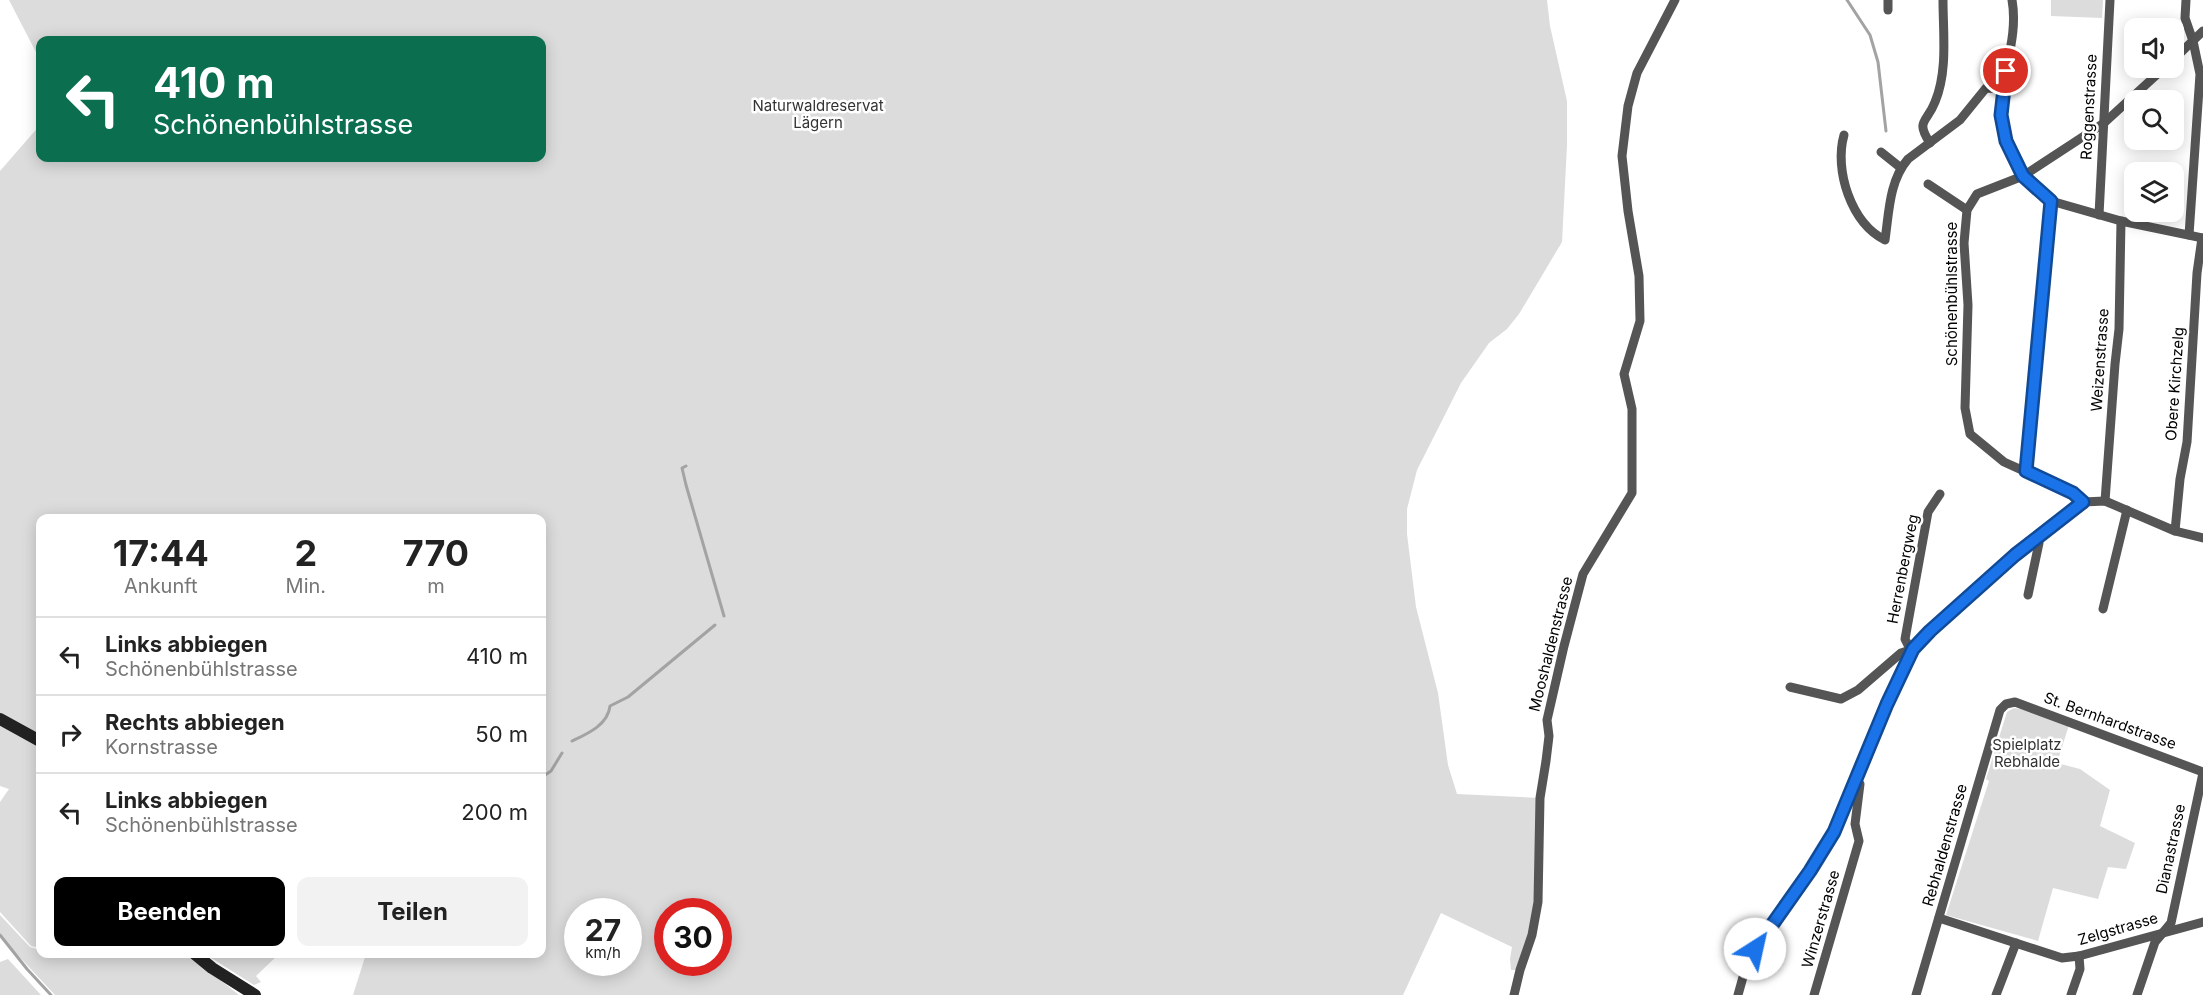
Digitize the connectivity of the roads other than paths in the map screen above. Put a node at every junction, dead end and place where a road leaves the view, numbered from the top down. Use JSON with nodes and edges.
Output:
{"nodes":[{"id":1,"x":1675,"y":0,"type":"edge"},
{"id":2,"x":1943,"y":0,"type":"edge"},
{"id":3,"x":2012,"y":0,"type":"edge"},
{"id":4,"x":2110,"y":0,"type":"edge"},
{"id":5,"x":2186,"y":0,"type":"edge"},
{"id":6,"x":2203,"y":31,"type":"edge"},
{"id":7,"x":2193,"y":41,"type":"junction"},
{"id":8,"x":2184,"y":50,"type":"edge"},
{"id":9,"x":2153,"y":78,"type":"edge"},
{"id":10,"x":2003,"y":89,"type":"junction"},
{"id":11,"x":2104,"y":123,"type":"junction"},
{"id":12,"x":1844,"y":135,"type":"dead end"},
{"id":13,"x":1930,"y":143,"type":"junction"},
{"id":14,"x":1881,"y":152,"type":"dead end"},
{"id":15,"x":1901,"y":168,"type":"junction"},
{"id":16,"x":2023,"y":176,"type":"junction"},
{"id":17,"x":1928,"y":184,"type":"dead end"},
{"id":18,"x":2051,"y":201,"type":"junction"},
{"id":19,"x":1967,"y":210,"type":"junction"},
{"id":20,"x":2099,"y":215,"type":"junction"},
{"id":21,"x":2121,"y":221,"type":"junction"},
{"id":22,"x":2189,"y":235,"type":"junction"},
{"id":23,"x":2202,"y":238,"type":"edge"},
{"id":24,"x":2026,"y":471,"type":"junction"},
{"id":25,"x":1940,"y":494,"type":"dead end"},
{"id":26,"x":2105,"y":501,"type":"junction"},
{"id":27,"x":2083,"y":502,"type":"junction"},
{"id":28,"x":2127,"y":510,"type":"junction"},
{"id":29,"x":2175,"y":531,"type":"junction"},
{"id":30,"x":2037,"y":538,"type":"junction"},
{"id":31,"x":2203,"y":538,"type":"edge"},
{"id":32,"x":2028,"y":595,"type":"dead end"},
{"id":33,"x":2103,"y":609,"type":"dead end"},
{"id":34,"x":1913,"y":649,"type":"junction"},
{"id":35,"x":1790,"y":687,"type":"dead end"},
{"id":36,"x":2006,"y":704,"type":"joint"},
{"id":37,"x":0,"y":719,"type":"edge"},
{"id":38,"x":36,"y":739,"type":"edge"},
{"id":39,"x":2203,"y":773,"type":"edge"},
{"id":40,"x":1856,"y":782,"type":"junction"},
{"id":41,"x":1939,"y":918,"type":"junction"},
{"id":42,"x":2203,"y":922,"type":"edge"},
{"id":43,"x":2162,"y":932,"type":"junction"},
{"id":44,"x":2016,"y":943,"type":"junction"},
{"id":45,"x":2079,"y":956,"type":"junction"},
{"id":46,"x":200,"y":958,"type":"edge"},
{"id":47,"x":255,"y":995,"type":"edge"},
{"id":48,"x":1515,"y":995,"type":"edge"},
{"id":49,"x":1738,"y":995,"type":"edge"},
{"id":50,"x":1814,"y":995,"type":"edge"},
{"id":51,"x":1916,"y":995,"type":"edge"},
{"id":52,"x":1996,"y":995,"type":"edge"},
{"id":53,"x":2071,"y":995,"type":"edge"},
{"id":54,"x":2137,"y":995,"type":"edge"}],
"edges":[{"from":1,"to":48,"type":"street","name":"Mooshaldenstrasse"},
{"from":2,"to":13,"type":"street"},
{"from":3,"to":10,"type":"street"},
{"from":4,"to":11,"type":"street","name":"Roggenstrasse"},
{"from":5,"to":7,"type":"street"},
{"from":6,"to":7,"type":"street"},
{"from":7,"to":8,"type":"street"},
{"from":7,"to":22,"type":"street"},
{"from":9,"to":11,"type":"street","name":"Schönenbühlstrasse"},
{"from":10,"to":13,"type":"street"},
{"from":10,"to":16,"type":"street"},
{"from":11,"to":16,"type":"street","name":"Schönenbühlstrasse"},
{"from":11,"to":20,"type":"street","name":"Roggenstrasse"},
{"from":12,"to":15,"type":"street"},
{"from":13,"to":15,"type":"street"},
{"from":14,"to":15,"type":"street"},
{"from":16,"to":18,"type":"street"},
{"from":16,"to":19,"type":"street","name":"Schönenbühlstrasse"},
{"from":17,"to":19,"type":"street"},
{"from":18,"to":20,"type":"street"},
{"from":18,"to":24,"type":"street"},
{"from":19,"to":24,"type":"street","name":"Schönenbühlstrasse"},
{"from":20,"to":21,"type":"street"},
{"from":21,"to":22,"type":"street"},
{"from":21,"to":26,"type":"street","name":"Weizenstrasse"},
{"from":22,"to":23,"type":"street"},
{"from":23,"to":29,"type":"street","name":"Obere Kirchzelg"},
{"from":24,"to":27,"type":"street","name":"Schönenbühlstrasse"},
{"from":25,"to":34,"type":"street","name":"Herrenbergweg"},
{"from":26,"to":27,"type":"street"},
{"from":26,"to":28,"type":"street"},
{"from":27,"to":30,"type":"street"},
{"from":28,"to":29,"type":"street"},
{"from":28,"to":33,"type":"street"},
{"from":29,"to":31,"type":"street"},
{"from":30,"to":32,"type":"street"},
{"from":30,"to":34,"type":"street"},
{"from":34,"to":35,"type":"street"},
{"from":34,"to":40,"type":"street"},
{"from":36,"to":39,"type":"street","name":"St. Bernhardstrasse"},
{"from":36,"to":41,"type":"street","name":"Rebhaldenstrasse"},
{"from":37,"to":38,"type":"main road"},
{"from":39,"to":43,"type":"street","name":"Dianastrasse"},
{"from":40,"to":49,"type":"street"},
{"from":40,"to":50,"type":"street","name":"Winzerstrasse"},
{"from":41,"to":44,"type":"street","name":"Zelgstrasse"},
{"from":41,"to":51,"type":"street","name":"Rebhaldenstrasse"},
{"from":42,"to":43,"type":"street","name":"Zelgstrasse"},
{"from":43,"to":45,"type":"street","name":"Zelgstrasse"},
{"from":43,"to":54,"type":"street","name":"Dianastrasse"},
{"from":44,"to":45,"type":"street","name":"Zelgstrasse"},
{"from":44,"to":52,"type":"street"},
{"from":45,"to":53,"type":"street"},
{"from":46,"to":47,"type":"main road"}]}
